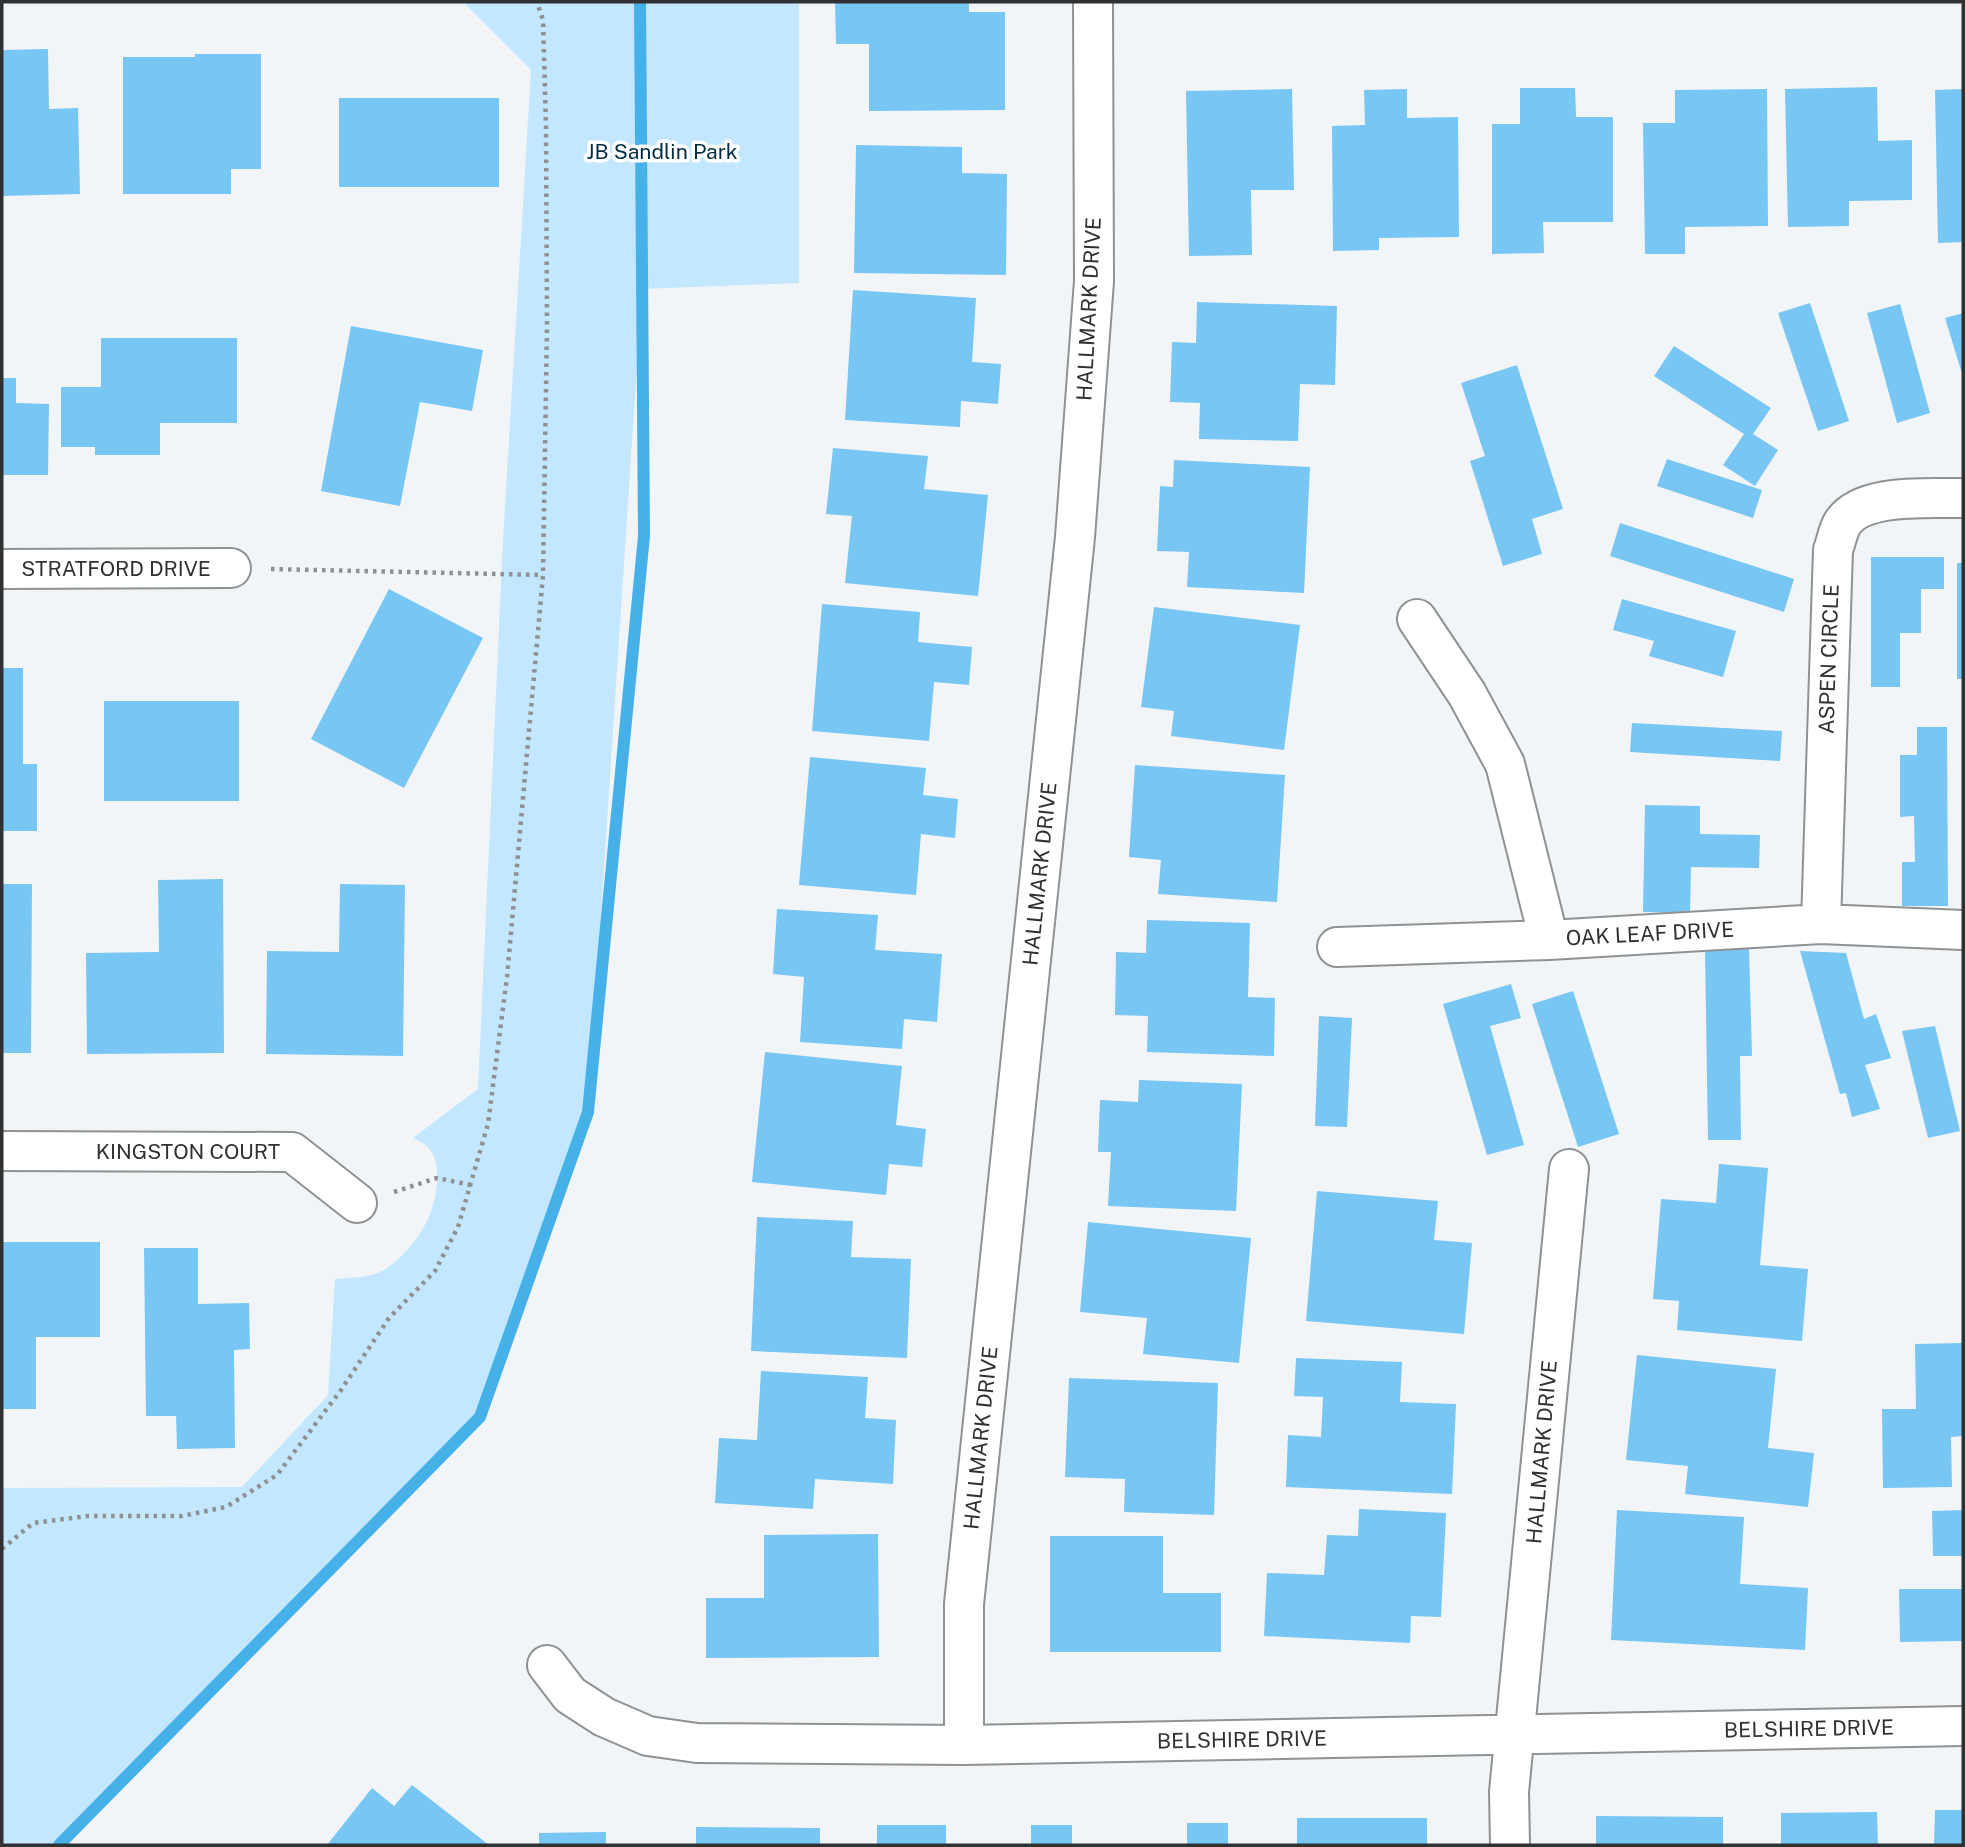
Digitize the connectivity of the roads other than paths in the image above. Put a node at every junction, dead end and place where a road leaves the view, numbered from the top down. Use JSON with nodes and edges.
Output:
{"nodes":[{"id":1,"x":1093,"y":2,"type":"edge"},
{"id":2,"x":1963,"y":498,"type":"edge"},
{"id":3,"x":231,"y":568,"type":"road end"},
{"id":4,"x":2,"y":569,"type":"edge"},
{"id":5,"x":1417,"y":619,"type":"dead end"},
{"id":6,"x":1821,"y":924,"type":"junction"},
{"id":7,"x":1963,"y":930,"type":"edge"},
{"id":8,"x":1549,"y":940,"type":"junction"},
{"id":9,"x":1337,"y":947,"type":"dead end"},
{"id":10,"x":2,"y":1151,"type":"edge"},
{"id":11,"x":1569,"y":1169,"type":"dead end"},
{"id":12,"x":357,"y":1203,"type":"road end"},
{"id":13,"x":547,"y":1665,"type":"dead end"},
{"id":14,"x":1963,"y":1726,"type":"edge"},
{"id":15,"x":1515,"y":1736,"type":"junction"},
{"id":16,"x":964,"y":1745,"type":"junction"},
{"id":17,"x":1510,"y":1845,"type":"edge"}],
"edges":[{"from":1,"to":16,"type":"street","name":"HALLMARK DRIVE"},
{"from":2,"to":6,"type":"street","name":"ASPEN CIRCLE"},
{"from":3,"to":4,"type":"street","name":"STRATFORD DRIVE"},
{"from":5,"to":8,"type":"street"},
{"from":6,"to":7,"type":"street","name":"OAK LEAF DRIVE"},
{"from":6,"to":8,"type":"street","name":"OAK LEAF DRIVE"},
{"from":8,"to":9,"type":"street","name":"OAK LEAF DRIVE"},
{"from":10,"to":12,"type":"street","name":"KINGSTON COURT"},
{"from":11,"to":15,"type":"street","name":"HALLMARK DRIVE"},
{"from":13,"to":16,"type":"street","name":"BELSHIRE DRIVE"},
{"from":14,"to":15,"type":"street","name":"BELSHIRE DRIVE"},
{"from":15,"to":16,"type":"street","name":"BELSHIRE DRIVE"},
{"from":15,"to":17,"type":"street","name":"HALLMARK DRIVE"}]}
